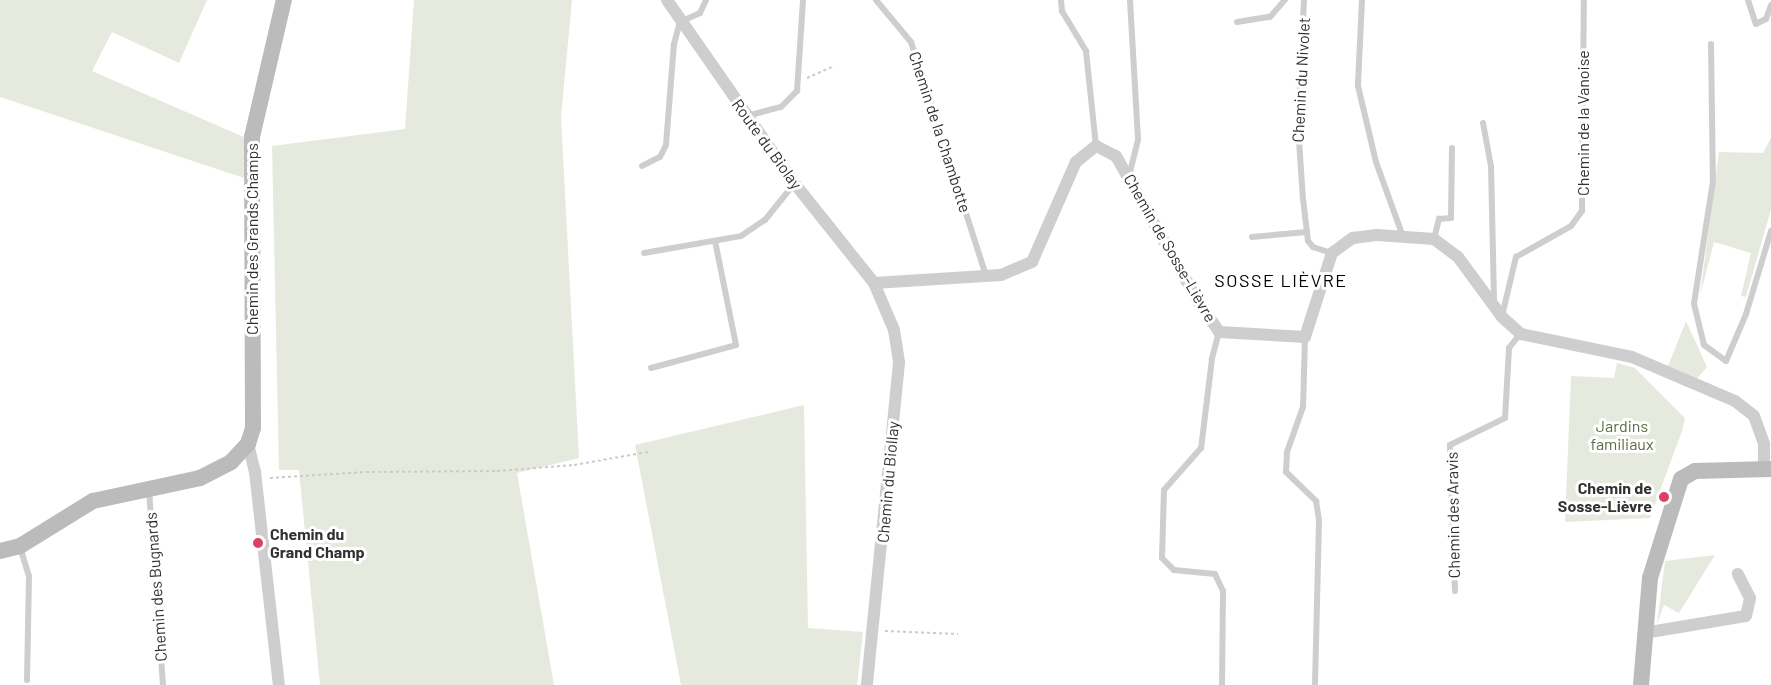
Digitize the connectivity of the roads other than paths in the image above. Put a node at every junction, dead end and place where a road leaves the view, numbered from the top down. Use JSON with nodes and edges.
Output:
{"nodes":[{"id":1,"x":284,"y":0,"type":"edge"},
{"id":2,"x":667,"y":0,"type":"edge"},
{"id":3,"x":706,"y":0,"type":"edge"},
{"id":4,"x":803,"y":0,"type":"edge"},
{"id":5,"x":876,"y":0,"type":"edge"},
{"id":6,"x":1061,"y":0,"type":"edge"},
{"id":7,"x":1130,"y":0,"type":"edge"},
{"id":8,"x":1285,"y":0,"type":"edge"},
{"id":9,"x":1304,"y":0,"type":"edge"},
{"id":10,"x":1362,"y":0,"type":"edge"},
{"id":11,"x":1584,"y":0,"type":"edge"},
{"id":12,"x":1748,"y":0,"type":"edge"},
{"id":13,"x":1771,"y":5,"type":"edge"},
{"id":14,"x":680,"y":22,"type":"junction"},
{"id":15,"x":1237,"y":22,"type":"dead end"},
{"id":16,"x":1711,"y":44,"type":"dead end"},
{"id":17,"x":746,"y":117,"type":"junction"},
{"id":18,"x":1483,"y":123,"type":"dead end"},
{"id":19,"x":1096,"y":146,"type":"junction"},
{"id":20,"x":1452,"y":148,"type":"dead end"},
{"id":21,"x":642,"y":166,"type":"dead end"},
{"id":22,"x":1129,"y":176,"type":"junction"},
{"id":23,"x":795,"y":184,"type":"junction"},
{"id":24,"x":1771,"y":231,"type":"edge"},
{"id":25,"x":1307,"y":232,"type":"junction"},
{"id":26,"x":1402,"y":234,"type":"junction"},
{"id":27,"x":1252,"y":237,"type":"dead end"},
{"id":28,"x":1434,"y":239,"type":"junction"},
{"id":29,"x":715,"y":240,"type":"junction"},
{"id":30,"x":644,"y":253,"type":"dead end"},
{"id":31,"x":1332,"y":253,"type":"junction"},
{"id":32,"x":987,"y":276,"type":"junction"},
{"id":33,"x":874,"y":283,"type":"junction"},
{"id":34,"x":1494,"y":305,"type":"junction"},
{"id":35,"x":1502,"y":316,"type":"junction"},
{"id":36,"x":1219,"y":332,"type":"junction"},
{"id":37,"x":1521,"y":334,"type":"junction"},
{"id":38,"x":1305,"y":337,"type":"junction"},
{"id":39,"x":651,"y":368,"type":"dead end"},
{"id":40,"x":245,"y":444,"type":"junction"},
{"id":41,"x":1768,"y":469,"type":"edge"},
{"id":42,"x":149,"y":489,"type":"junction"},
{"id":43,"x":20,"y":546,"type":"junction"},
{"id":44,"x":0,"y":550,"type":"edge"},
{"id":45,"x":1738,"y":574,"type":"dead end"},
{"id":46,"x":1455,"y":591,"type":"dead end"},
{"id":47,"x":1644,"y":633,"type":"junction"},
{"id":48,"x":27,"y":680,"type":"dead end"},
{"id":49,"x":163,"y":685,"type":"edge"},
{"id":50,"x":279,"y":685,"type":"edge"},
{"id":51,"x":867,"y":685,"type":"edge"},
{"id":52,"x":1222,"y":685,"type":"edge"},
{"id":53,"x":1315,"y":685,"type":"edge"},
{"id":54,"x":1641,"y":685,"type":"edge"}],
"edges":[{"from":1,"to":40,"type":"street","name":"Chemin des Grands Champs"},
{"from":2,"to":14,"type":"street","name":"Route du Biolay"},
{"from":3,"to":14,"type":"lane"},
{"from":4,"to":17,"type":"lane"},
{"from":5,"to":32,"type":"lane","name":"Chemin de la Chambotte"},
{"from":6,"to":19,"type":"lane"},
{"from":7,"to":22,"type":"lane"},
{"from":8,"to":15,"type":"lane"},
{"from":9,"to":25,"type":"lane","name":"Chemin du Nivolet"},
{"from":10,"to":26,"type":"lane"},
{"from":11,"to":35,"type":"lane","name":"Chemin de la Vanoise"},
{"from":12,"to":13,"type":"lane"},
{"from":14,"to":17,"type":"street","name":"Route du Biolay"},
{"from":14,"to":21,"type":"lane"},
{"from":16,"to":24,"type":"lane"},
{"from":17,"to":23,"type":"street","name":"Route du Biolay"},
{"from":18,"to":34,"type":"lane"},
{"from":19,"to":22,"type":"street","name":"Chemin de Sosse-Lièvre"},
{"from":19,"to":32,"type":"street"},
{"from":20,"to":28,"type":"lane"},
{"from":22,"to":36,"type":"street","name":"Chemin de Sosse-Lièvre"},
{"from":23,"to":29,"type":"lane"},
{"from":23,"to":33,"type":"street","name":"Route du Biolay"},
{"from":25,"to":27,"type":"lane"},
{"from":25,"to":31,"type":"lane"},
{"from":26,"to":28,"type":"street"},
{"from":26,"to":31,"type":"street"},
{"from":28,"to":34,"type":"street"},
{"from":29,"to":30,"type":"lane"},
{"from":29,"to":39,"type":"lane"},
{"from":31,"to":38,"type":"street"},
{"from":32,"to":33,"type":"street"},
{"from":33,"to":51,"type":"street","name":"Chemin du Biollay"},
{"from":34,"to":35,"type":"street"},
{"from":35,"to":37,"type":"street"},
{"from":36,"to":38,"type":"street","name":"Chemin de Sosse-Lièvre"},
{"from":36,"to":52,"type":"lane"},
{"from":37,"to":41,"type":"street"},
{"from":37,"to":46,"type":"lane","name":"Chemin des Aravis"},
{"from":38,"to":53,"type":"lane"},
{"from":40,"to":42,"type":"street","name":"Chemin des Bugnards"},
{"from":40,"to":50,"type":"street"},
{"from":41,"to":47,"type":"street"},
{"from":42,"to":43,"type":"street","name":"Chemin des Bugnards"},
{"from":42,"to":49,"type":"lane","name":"Chemin des Bugnards"},
{"from":43,"to":44,"type":"street","name":"Chemin des Bugnards"},
{"from":43,"to":48,"type":"lane"},
{"from":45,"to":47,"type":"street"},
{"from":47,"to":54,"type":"street"}]}
